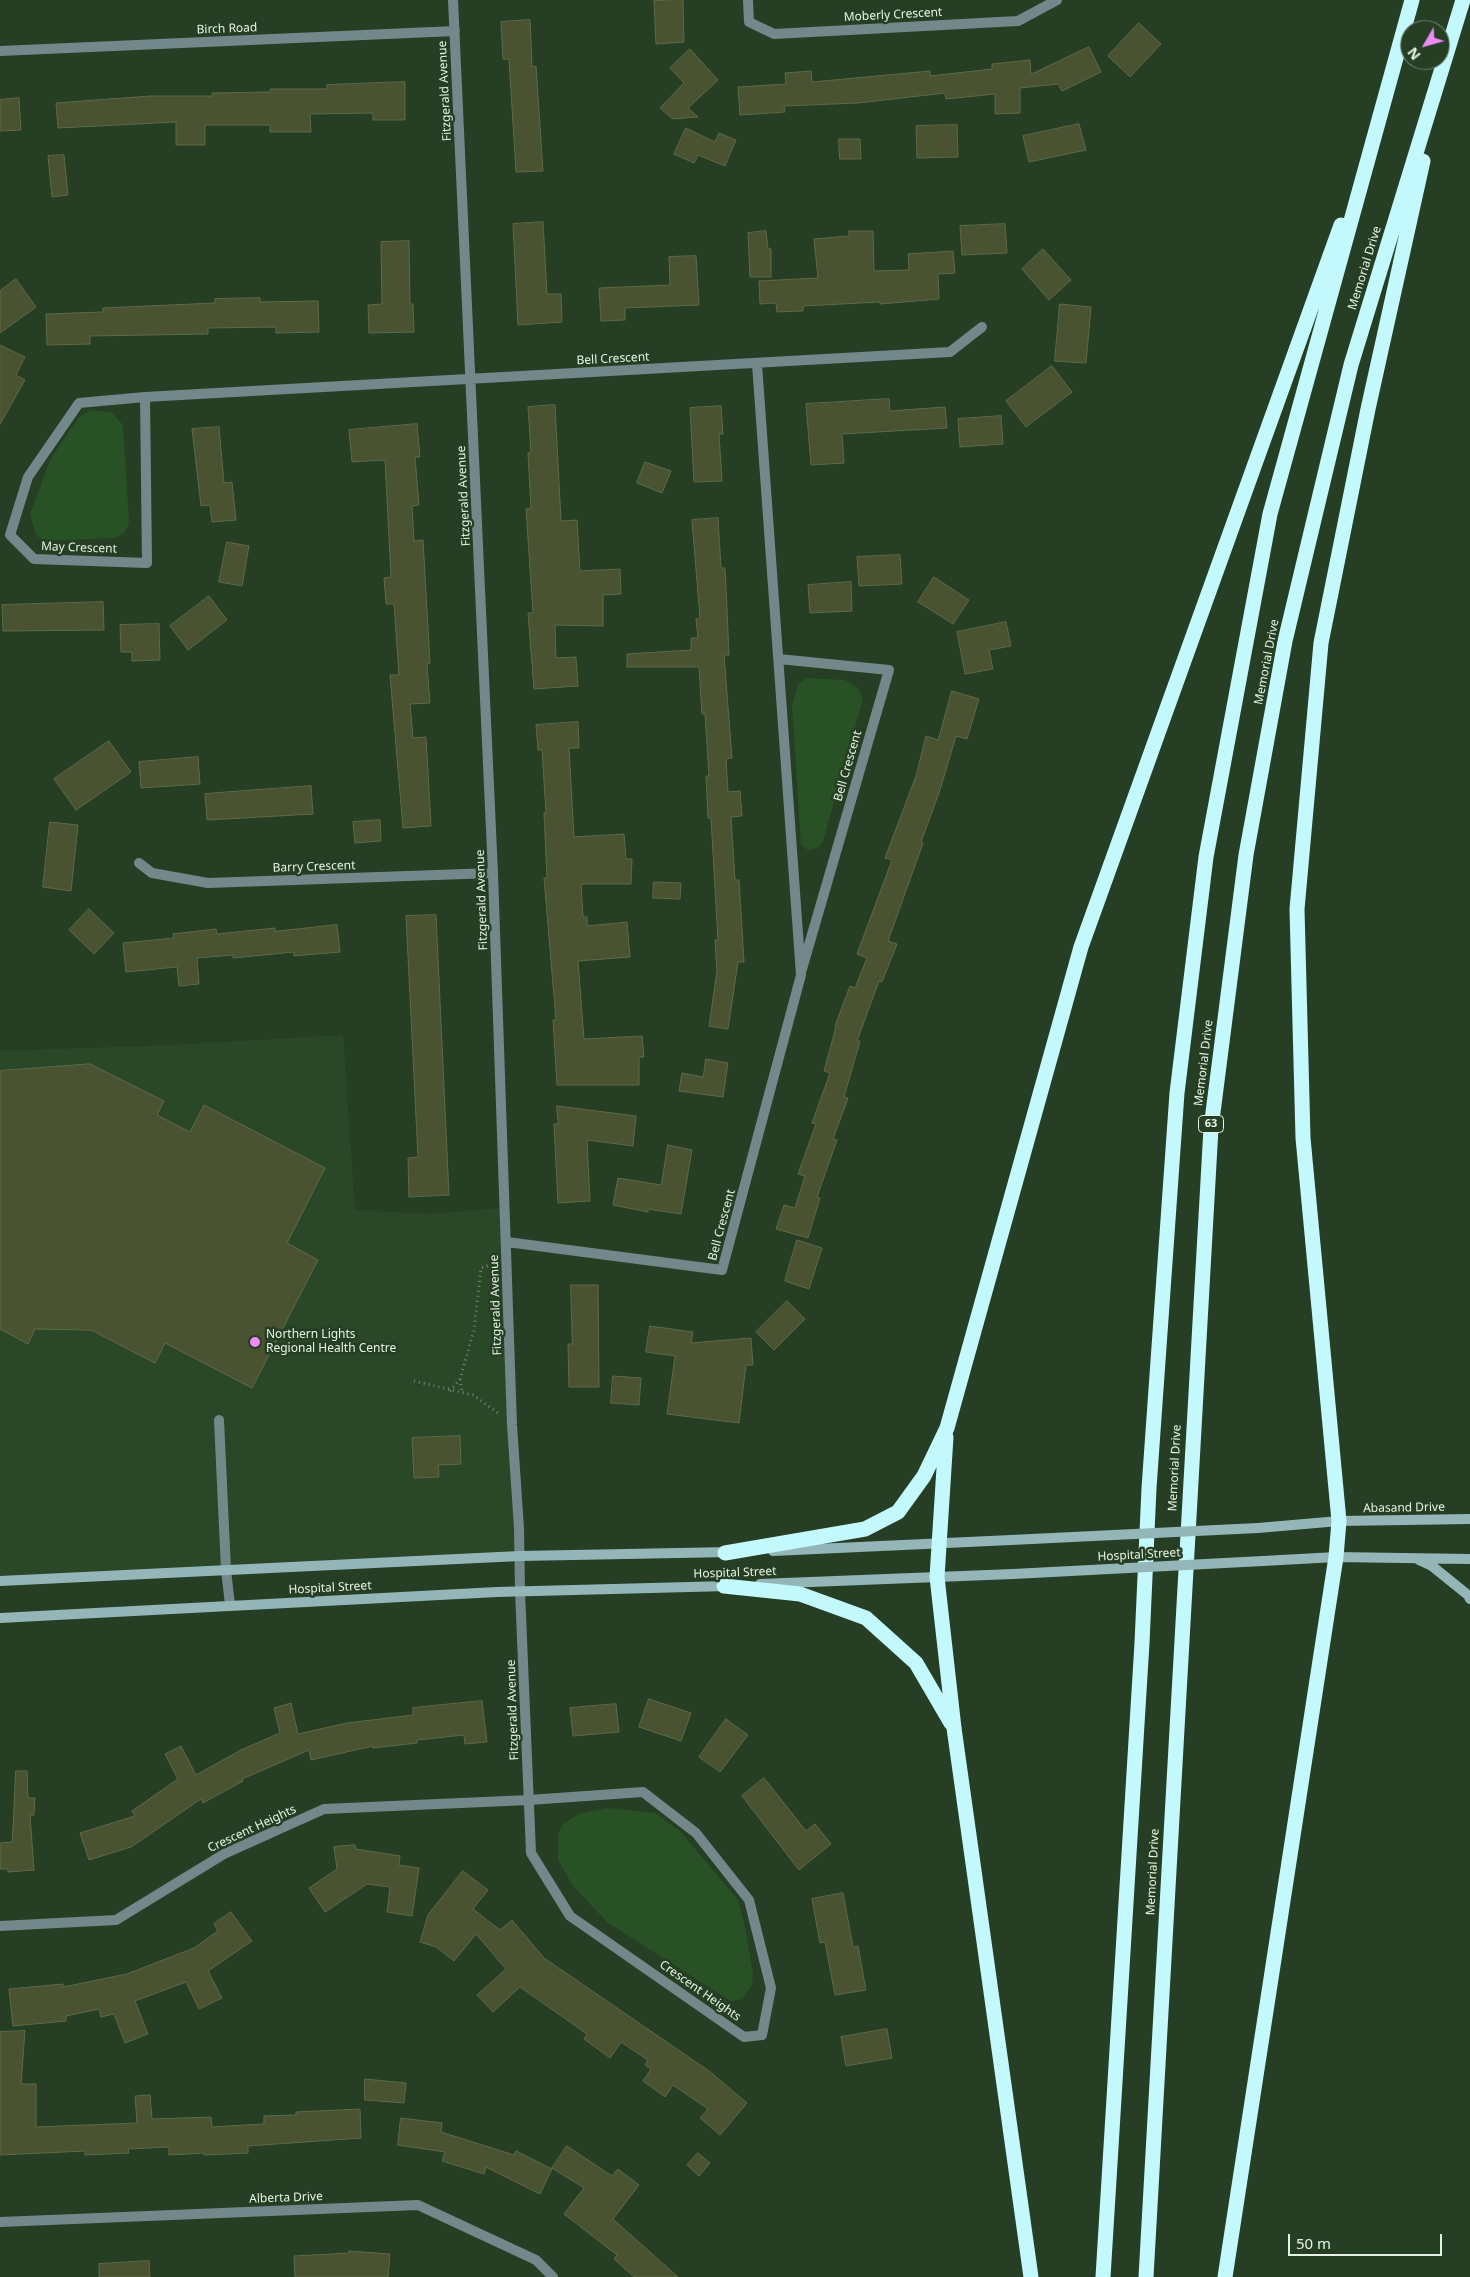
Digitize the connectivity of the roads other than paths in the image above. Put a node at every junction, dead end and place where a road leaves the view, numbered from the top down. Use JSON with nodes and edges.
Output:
{"nodes":[{"id":1,"x":453,"y":0,"type":"edge"},
{"id":2,"x":748,"y":0,"type":"edge"},
{"id":3,"x":1057,"y":0,"type":"edge"},
{"id":4,"x":1412,"y":0,"type":"edge"},
{"id":5,"x":1463,"y":0,"type":"edge"},
{"id":6,"x":454,"y":31,"type":"junction"},
{"id":7,"x":1450,"y":41,"type":"edge"},
{"id":8,"x":0,"y":51,"type":"edge"},
{"id":9,"x":1441,"y":70,"type":"edge"},
{"id":10,"x":1442,"y":70,"type":"edge"},
{"id":11,"x":1381,"y":112,"type":"junction"},
{"id":12,"x":982,"y":327,"type":"dead end"},
{"id":13,"x":756,"y":364,"type":"junction"},
{"id":14,"x":471,"y":378,"type":"junction"},
{"id":15,"x":145,"y":397,"type":"junction"},
{"id":16,"x":779,"y":660,"type":"junction"},
{"id":17,"x":139,"y":863,"type":"dead end"},
{"id":18,"x":493,"y":873,"type":"junction"},
{"id":19,"x":800,"y":975,"type":"junction"},
{"id":20,"x":507,"y":1242,"type":"junction"},
{"id":21,"x":219,"y":1420,"type":"dead end"},
{"id":22,"x":947,"y":1428,"type":"junction"},
{"id":23,"x":1470,"y":1519,"type":"edge"},
{"id":24,"x":1339,"y":1522,"type":"junction"},
{"id":25,"x":939,"y":1544,"type":"junction"},
{"id":26,"x":725,"y":1553,"type":"junction"},
{"id":27,"x":520,"y":1556,"type":"junction"},
{"id":28,"x":1336,"y":1556,"type":"junction"},
{"id":29,"x":1416,"y":1558,"type":"junction"},
{"id":30,"x":1470,"y":1559,"type":"edge"},
{"id":31,"x":226,"y":1570,"type":"junction"},
{"id":32,"x":936,"y":1577,"type":"junction"},
{"id":33,"x":0,"y":1581,"type":"edge"},
{"id":34,"x":724,"y":1586,"type":"junction"},
{"id":35,"x":520,"y":1591,"type":"junction"},
{"id":36,"x":1470,"y":1599,"type":"edge"},
{"id":37,"x":230,"y":1605,"type":"junction"},
{"id":38,"x":0,"y":1618,"type":"edge"},
{"id":39,"x":954,"y":1728,"type":"junction"},
{"id":40,"x":529,"y":1800,"type":"junction"},
{"id":41,"x":0,"y":1926,"type":"edge"},
{"id":42,"x":0,"y":2222,"type":"edge"},
{"id":43,"x":553,"y":2277,"type":"edge"},
{"id":44,"x":1031,"y":2277,"type":"edge"},
{"id":45,"x":1103,"y":2277,"type":"edge"},
{"id":46,"x":1146,"y":2277,"type":"edge"},
{"id":47,"x":1225,"y":2277,"type":"edge"}],
"edges":[{"from":1,"to":6,"type":"street","name":"Fitzgerald Avenue"},
{"from":2,"to":3,"type":"street","name":"Moberly Crescent"},
{"from":4,"to":11,"type":"highway","name":"Memorial Drive"},
{"from":5,"to":7,"type":"highway","name":"Memorial Drive","number":"63"},
{"from":6,"to":8,"type":"street","name":"Birch Road"},
{"from":6,"to":14,"type":"street","name":"Fitzgerald Avenue"},
{"from":9,"to":46,"type":"highway","name":"Memorial Drive","number":"63"},
{"from":10,"to":24,"type":"highway"},
{"from":11,"to":22,"type":"highway"},
{"from":11,"to":45,"type":"highway","name":"Memorial Drive"},
{"from":12,"to":13,"type":"street","name":"Bell Crescent"},
{"from":13,"to":14,"type":"street","name":"Bell Crescent"},
{"from":13,"to":16,"type":"street","name":"Bell Crescent"},
{"from":14,"to":15,"type":"street","name":"May Crescent"},
{"from":14,"to":18,"type":"street","name":"Fitzgerald Avenue"},
{"from":15,"to":15,"type":"street","name":"May Crescent"},
{"from":16,"to":19,"type":"street","name":"Bell Crescent"},
{"from":16,"to":19,"type":"street","name":"Bell Crescent"},
{"from":17,"to":18,"type":"street","name":"Barry Crescent"},
{"from":18,"to":20,"type":"street","name":"Fitzgerald Avenue"},
{"from":19,"to":20,"type":"street","name":"Bell Crescent"},
{"from":20,"to":27,"type":"street","name":"Fitzgerald Avenue"},
{"from":21,"to":31,"type":"street"},
{"from":22,"to":25,"type":"highway"},
{"from":22,"to":26,"type":"highway"},
{"from":23,"to":24,"type":"main road","name":"Abasand Drive"},
{"from":24,"to":25,"type":"main road","name":"Hospital Street","bridge":true},
{"from":24,"to":28,"type":"highway"},
{"from":25,"to":26,"type":"main road","name":"Hospital Street"},
{"from":25,"to":32,"type":"highway"},
{"from":26,"to":27,"type":"main road","name":"Hospital Street"},
{"from":27,"to":31,"type":"main road","name":"Hospital Street"},
{"from":27,"to":35,"type":"street","name":"Fitzgerald Avenue"},
{"from":28,"to":29,"type":"main road","name":"Hospital Street"},
{"from":28,"to":32,"type":"main road","name":"Hospital Street","bridge":true},
{"from":28,"to":47,"type":"highway"},
{"from":29,"to":30,"type":"main road","name":"Hospital Street"},
{"from":29,"to":36,"type":"main road"},
{"from":31,"to":33,"type":"main road","name":"Hospital Street"},
{"from":31,"to":37,"type":"street"},
{"from":32,"to":34,"type":"main road","name":"Hospital Street"},
{"from":32,"to":39,"type":"highway"},
{"from":34,"to":35,"type":"main road","name":"Hospital Street"},
{"from":34,"to":39,"type":"highway"},
{"from":35,"to":37,"type":"main road","name":"Hospital Street"},
{"from":35,"to":40,"type":"street","name":"Fitzgerald Avenue"},
{"from":37,"to":38,"type":"main road","name":"Hospital Street"},
{"from":39,"to":44,"type":"highway"},
{"from":40,"to":40,"type":"street","name":"Crescent Heights"},
{"from":40,"to":41,"type":"street","name":"Crescent Heights"},
{"from":42,"to":43,"type":"street","name":"Alberta Drive"}]}
